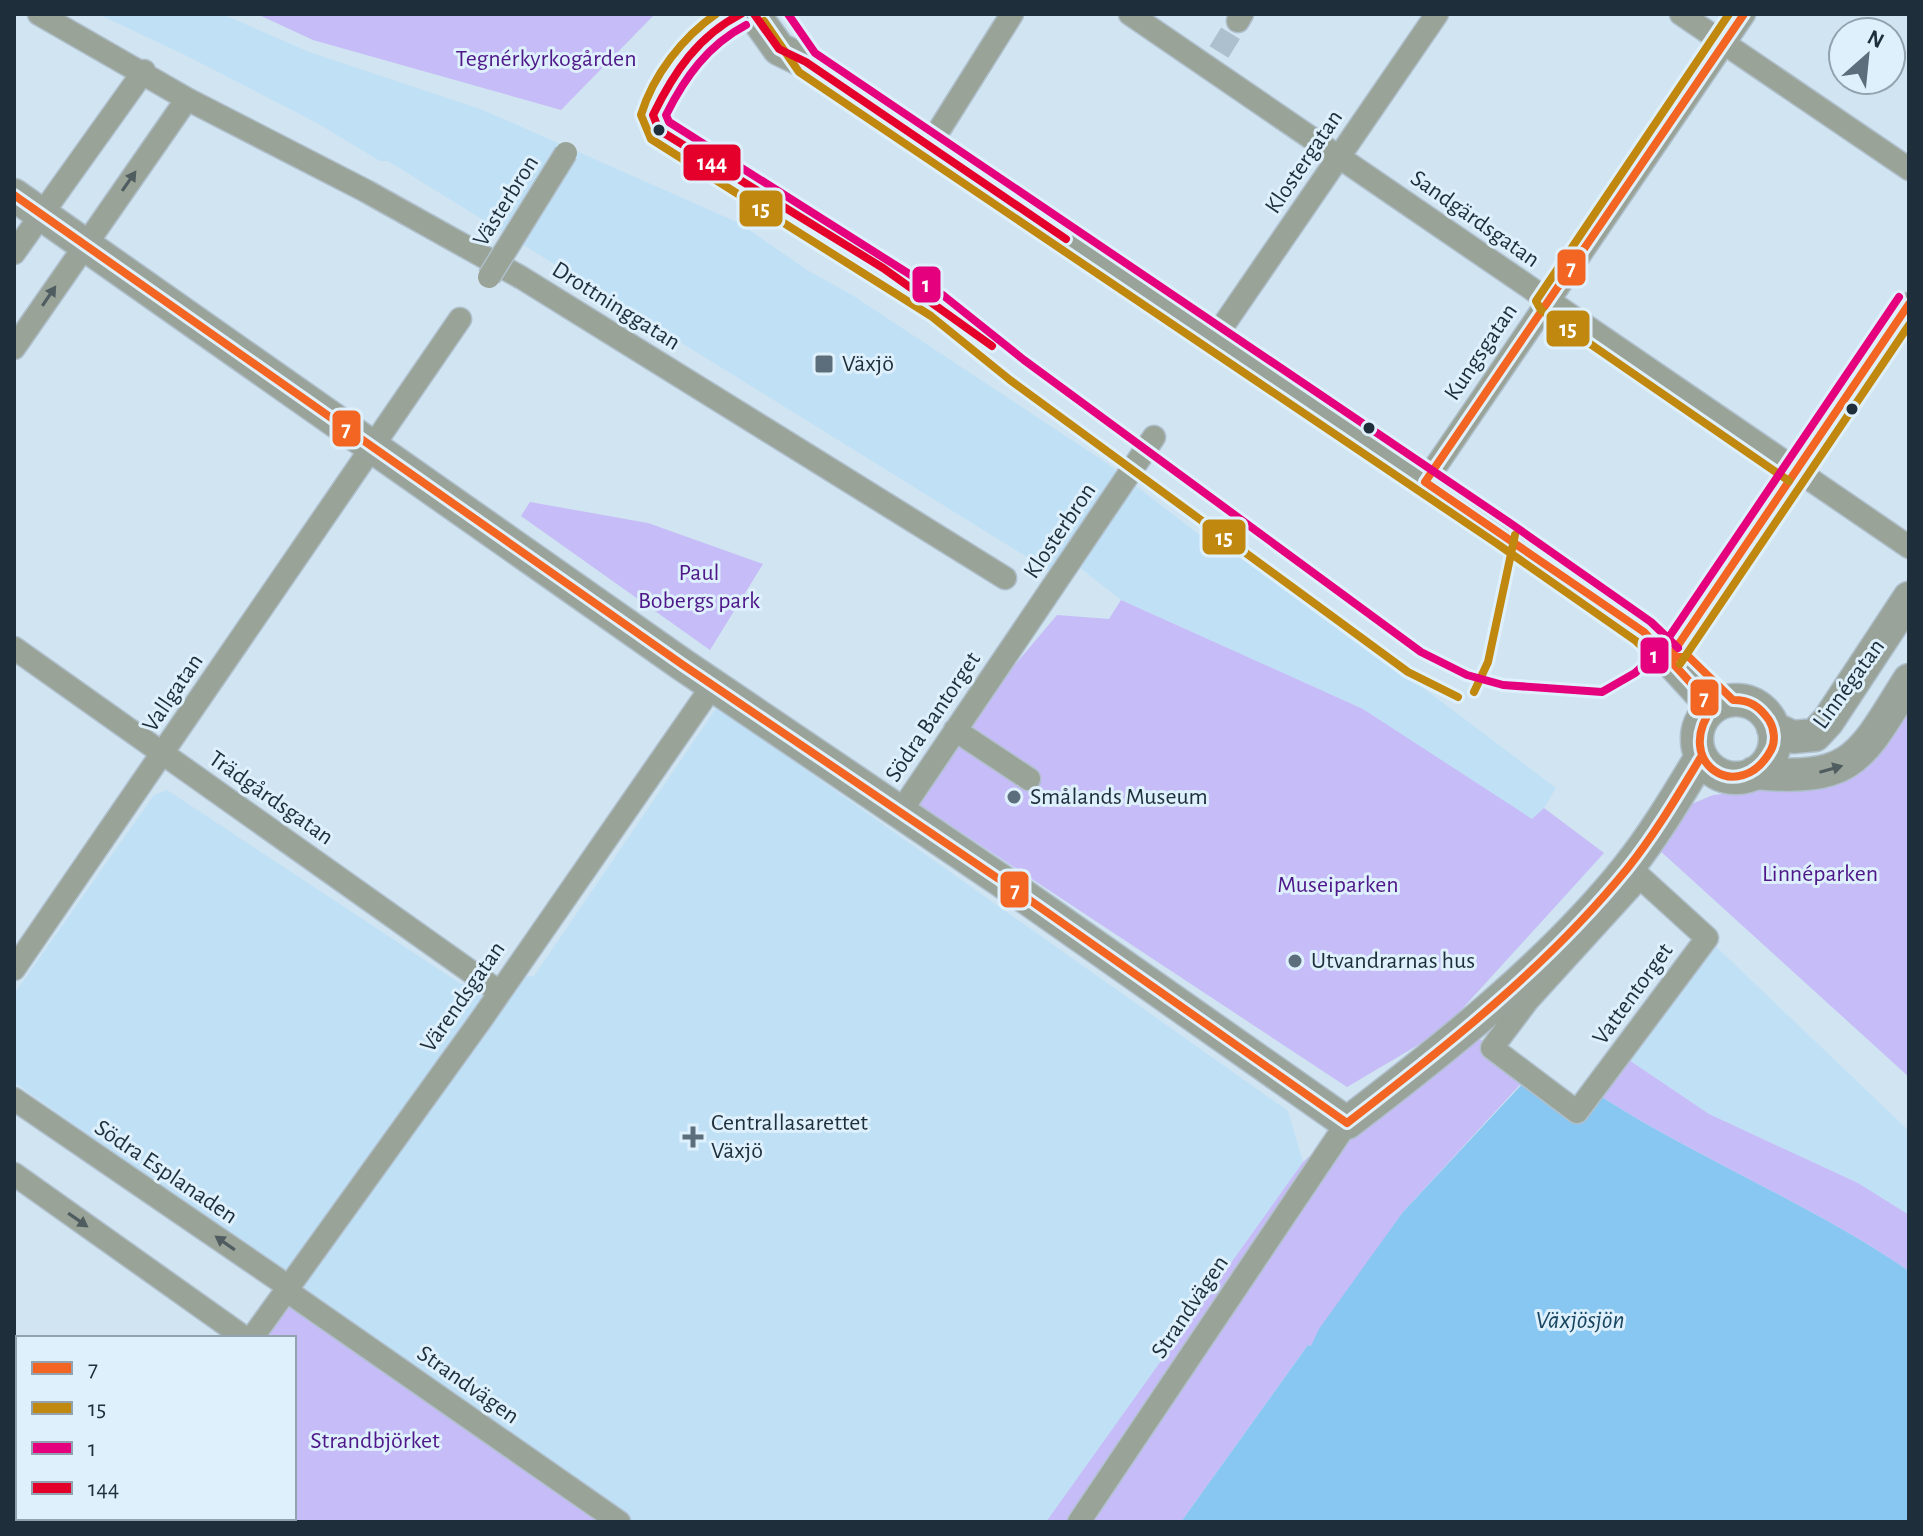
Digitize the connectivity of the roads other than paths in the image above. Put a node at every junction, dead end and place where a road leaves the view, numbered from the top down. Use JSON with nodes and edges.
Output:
{"nodes":[{"id":1,"x":39,"y":14,"type":"edge"},
{"id":2,"x":754,"y":14,"type":"edge"},
{"id":3,"x":774,"y":14,"type":"edge"},
{"id":4,"x":1012,"y":14,"type":"edge"},
{"id":5,"x":1130,"y":14,"type":"edge"},
{"id":6,"x":1437,"y":14,"type":"edge"},
{"id":7,"x":1681,"y":14,"type":"edge"},
{"id":8,"x":1744,"y":14,"type":"edge"},
{"id":9,"x":1724,"y":43,"type":"junction"},
{"id":10,"x":806,"y":62,"type":"junction"},
{"id":11,"x":144,"y":71,"type":"junction"},
{"id":12,"x":187,"y":99,"type":"junction"},
{"id":13,"x":941,"y":127,"type":"dead end"},
{"id":14,"x":566,"y":153,"type":"dead end"},
{"id":15,"x":1339,"y":157,"type":"junction"},
{"id":16,"x":1909,"y":169,"type":"edge"},
{"id":17,"x":14,"y":195,"type":"edge"},
{"id":18,"x":1007,"y":199,"type":"joint"},
{"id":19,"x":41,"y":214,"type":"junction"},
{"id":20,"x":1066,"y":239,"type":"joint"},
{"id":21,"x":85,"y":245,"type":"junction"},
{"id":22,"x":14,"y":253,"type":"edge"},
{"id":23,"x":489,"y":277,"type":"dead end"},
{"id":24,"x":1548,"y":300,"type":"junction"},
{"id":25,"x":1909,"y":304,"type":"edge"},
{"id":26,"x":460,"y":319,"type":"dead end"},
{"id":27,"x":1214,"y":339,"type":"junction"},
{"id":28,"x":14,"y":348,"type":"edge"},
{"id":29,"x":1154,"y":437,"type":"dead end"},
{"id":30,"x":379,"y":438,"type":"junction"},
{"id":31,"x":1393,"y":460,"type":"joint"},
{"id":32,"x":1796,"y":471,"type":"junction"},
{"id":33,"x":1425,"y":482,"type":"junction"},
{"id":34,"x":1457,"y":503,"type":"joint"},
{"id":35,"x":1909,"y":547,"type":"edge"},
{"id":36,"x":1005,"y":578,"type":"dead end"},
{"id":37,"x":1909,"y":598,"type":"edge"},
{"id":38,"x":14,"y":648,"type":"edge"},
{"id":39,"x":1008,"y":653,"type":"joint"},
{"id":40,"x":1670,"y":657,"type":"junction"},
{"id":41,"x":1909,"y":680,"type":"edge"},
{"id":42,"x":713,"y":685,"type":"junction"},
{"id":43,"x":1723,"y":703,"type":"junction"},
{"id":44,"x":1773,"y":728,"type":"junction"},
{"id":45,"x":955,"y":730,"type":"junction"},
{"id":46,"x":163,"y":753,"type":"junction"},
{"id":47,"x":1701,"y":757,"type":"junction"},
{"id":48,"x":1754,"y":773,"type":"junction"},
{"id":49,"x":1029,"y":779,"type":"dead end"},
{"id":50,"x":901,"y":811,"type":"junction"},
{"id":51,"x":14,"y":969,"type":"edge"},
{"id":52,"x":498,"y":991,"type":"junction"},
{"id":53,"x":14,"y":1099,"type":"edge"},
{"id":54,"x":1577,"y":1112,"type":"joint"},
{"id":55,"x":1347,"y":1123,"type":"junction"},
{"id":56,"x":14,"y":1174,"type":"edge"},
{"id":57,"x":288,"y":1289,"type":"junction"},
{"id":58,"x":242,"y":1336,"type":"edge"},
{"id":59,"x":253,"y":1336,"type":"edge"},
{"id":60,"x":619,"y":1522,"type":"edge"},
{"id":61,"x":1079,"y":1522,"type":"edge"}],
"edges":[{"from":1,"to":11,"type":"street","name":"Drottninggatan"},
{"from":2,"to":10,"type":"street"},
{"from":3,"to":10,"type":"street"},
{"from":4,"to":13,"type":"street"},
{"from":5,"to":15,"type":"street","name":"Sandgärdsgatan"},
{"from":6,"to":15,"type":"street","name":"Klostergatan"},
{"from":7,"to":9,"type":"street"},
{"from":8,"to":9,"type":"street","name":"Kungsgatan"},
{"from":9,"to":16,"type":"street"},
{"from":9,"to":24,"type":"street","name":"Kungsgatan"},
{"from":10,"to":18,"type":"street"},
{"from":11,"to":12,"type":"street","name":"Drottninggatan"},
{"from":11,"to":19,"type":"street"},
{"from":21,"to":12,"type":"street","one_way":true},
{"from":12,"to":36,"type":"street","name":"Drottninggatan"},
{"from":14,"to":23,"type":"street","name":"Västerbron","bridge":true},
{"from":15,"to":24,"type":"street","name":"Sandgärdsgatan"},
{"from":15,"to":27,"type":"street","name":"Klostergatan"},
{"from":17,"to":19,"type":"street"},
{"from":18,"to":20,"type":"street"},
{"from":19,"to":21,"type":"street"},
{"from":19,"to":22,"type":"street"},
{"from":20,"to":27,"type":"street"},
{"from":28,"to":21,"type":"street","one_way":true},
{"from":21,"to":30,"type":"street"},
{"from":24,"to":32,"type":"street","name":"Sandgärdsgatan"},
{"from":24,"to":33,"type":"street","name":"Kungsgatan"},
{"from":25,"to":32,"type":"street"},
{"from":26,"to":30,"type":"street","name":"Vallgatan"},
{"from":27,"to":31,"type":"street"},
{"from":29,"to":39,"type":"street","name":"Klosterbron"},
{"from":30,"to":42,"type":"street"},
{"from":30,"to":46,"type":"street","name":"Vallgatan"},
{"from":31,"to":33,"type":"street"},
{"from":32,"to":35,"type":"street","name":"Sandgärdsgatan"},
{"from":32,"to":40,"type":"street"},
{"from":33,"to":34,"type":"street"},
{"from":34,"to":40,"type":"street"},
{"from":37,"to":44,"type":"street","name":"Linnégatan"},
{"from":38,"to":46,"type":"street","name":"Trädgårdsgatan"},
{"from":39,"to":45,"type":"street","name":"Södra Bantorget"},
{"from":40,"to":43,"type":"street"},
{"from":48,"to":41,"type":"street","name":"Linnégatan","one_way":true},
{"from":42,"to":50,"type":"street"},
{"from":42,"to":52,"type":"street","name":"Värendsgatan"},
{"from":43,"to":44,"type":"street"},
{"from":43,"to":47,"type":"street"},
{"from":44,"to":48,"type":"street"},
{"from":45,"to":49,"type":"street"},
{"from":45,"to":50,"type":"street","name":"Södra Bantorget"},
{"from":46,"to":51,"type":"street","name":"Vallgatan"},
{"from":46,"to":52,"type":"street","name":"Trädgårdsgatan"},
{"from":47,"to":48,"type":"street"},
{"from":47,"to":55,"type":"street"},
{"from":50,"to":55,"type":"street"},
{"from":52,"to":57,"type":"street","name":"Värendsgatan"},
{"from":57,"to":53,"type":"street","name":"Södra Esplanaden","one_way":true},
{"from":54,"to":54,"type":"street","name":"Vattentorget"},
{"from":55,"to":61,"type":"street","name":"Strandvägen"},
{"from":56,"to":58,"type":"street","one_way":true},
{"from":57,"to":59,"type":"street","name":"Värendsgatan"},
{"from":57,"to":60,"type":"street","name":"Strandvägen"}]}
